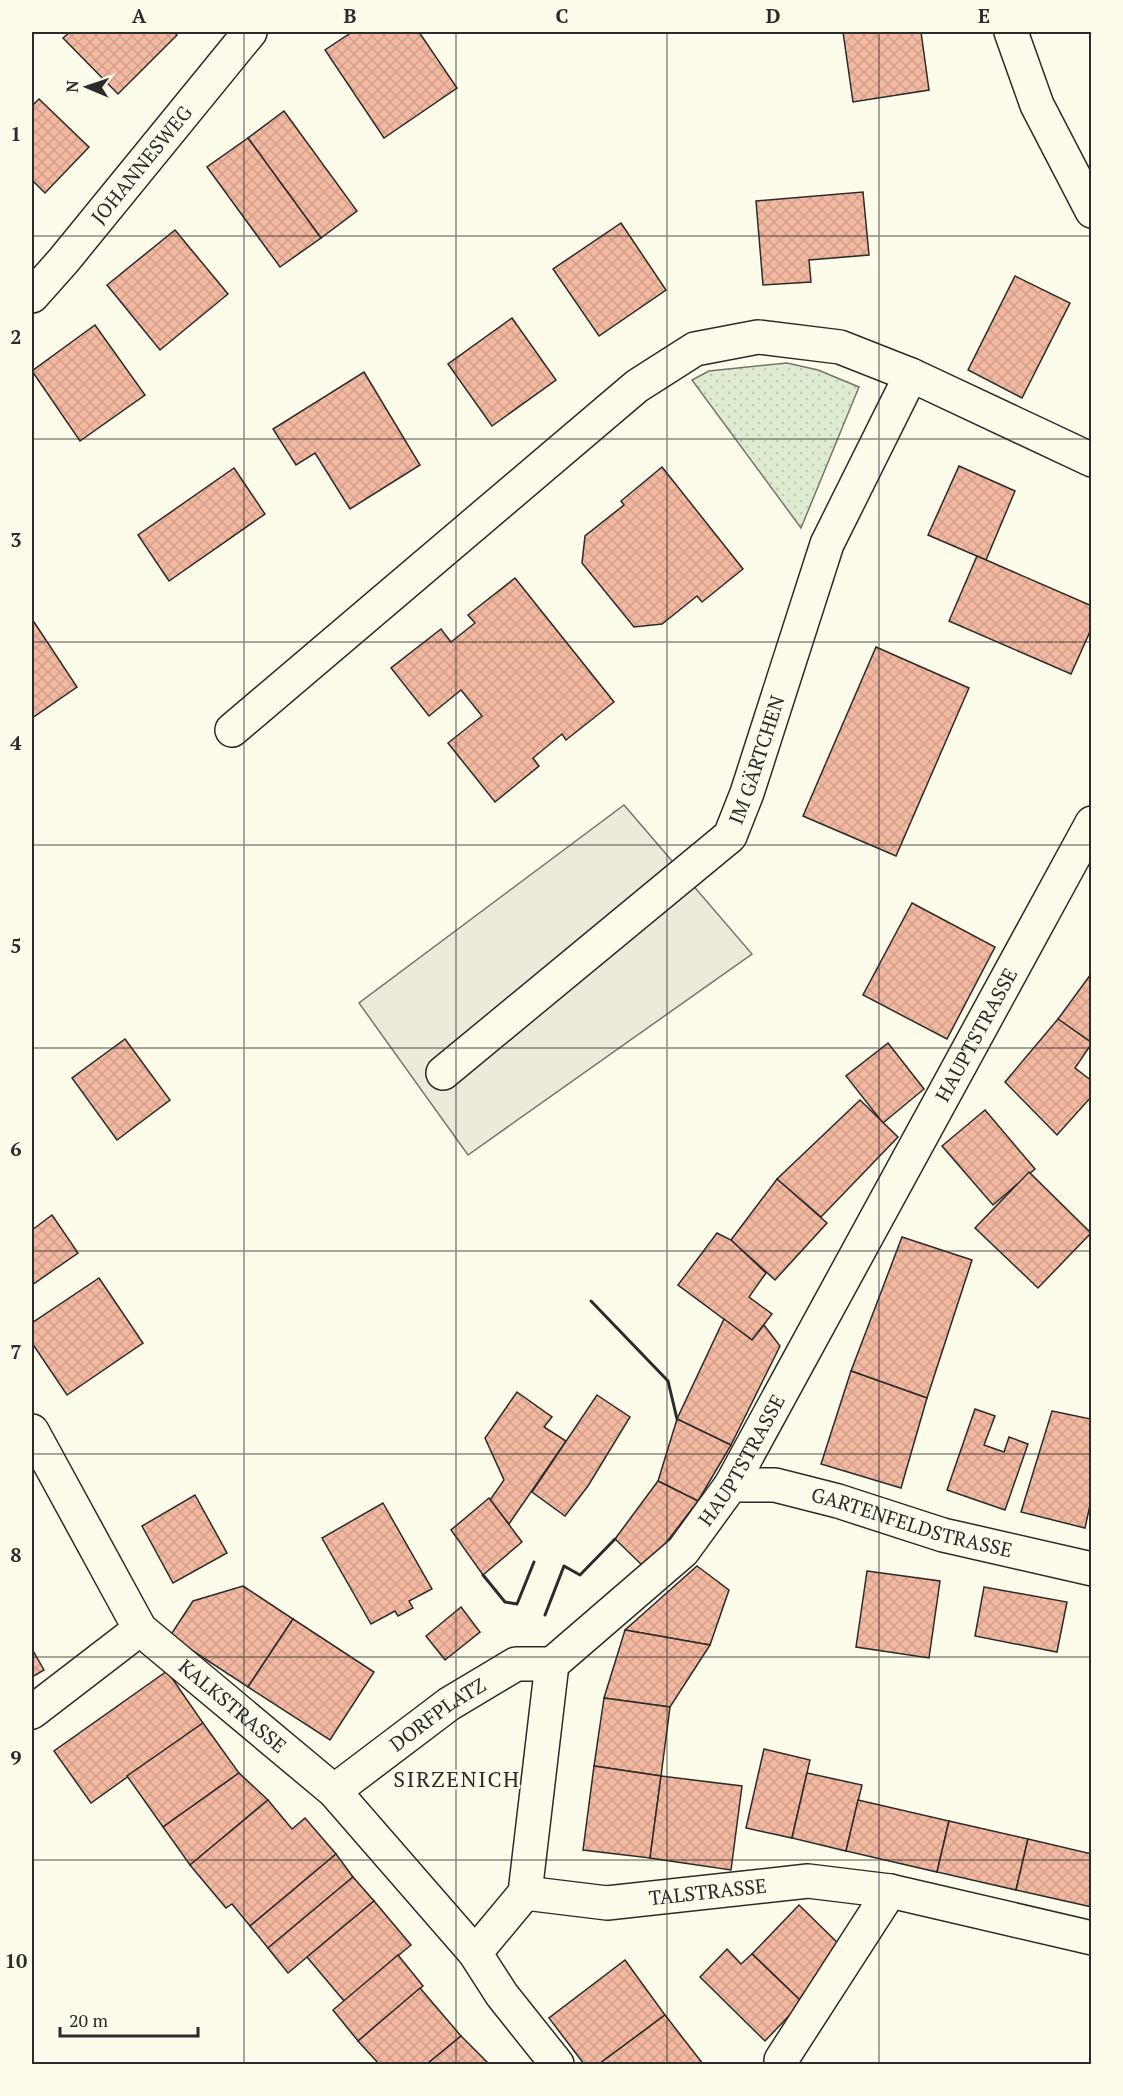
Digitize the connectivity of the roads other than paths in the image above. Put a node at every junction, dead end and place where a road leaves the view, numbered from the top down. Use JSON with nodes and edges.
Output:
{"nodes":[{"id":1,"x":250,"y":32,"type":"edge"},
{"id":2,"x":1011,"y":32,"type":"edge"},
{"id":3,"x":1092,"y":211,"type":"edge"},
{"id":4,"x":32,"y":296,"type":"edge"},
{"id":5,"x":911,"y":375,"type":"junction"},
{"id":6,"x":1092,"y":460,"type":"edge"},
{"id":7,"x":232,"y":730,"type":"dead end"},
{"id":8,"x":1092,"y":823,"type":"edge"},
{"id":9,"x":443,"y":1073,"type":"dead end"},
{"id":10,"x":32,"y":1431,"type":"edge"},
{"id":11,"x":731,"y":1485,"type":"junction"},
{"id":12,"x":1092,"y":1569,"type":"edge"},
{"id":13,"x":140,"y":1629,"type":"junction"},
{"id":14,"x":552,"y":1664,"type":"junction"},
{"id":15,"x":32,"y":1712,"type":"edge"},
{"id":16,"x":334,"y":1791,"type":"junction"},
{"id":17,"x":890,"y":1891,"type":"junction"},
{"id":18,"x":525,"y":1893,"type":"junction"},
{"id":19,"x":1092,"y":1938,"type":"edge"},
{"id":20,"x":476,"y":1953,"type":"junction"},
{"id":21,"x":558,"y":2064,"type":"edge"},
{"id":22,"x":781,"y":2064,"type":"edge"}],
"edges":[{"from":1,"to":4,"type":"street","name":"JOHANNESWEG"},
{"from":2,"to":3,"type":"street"},
{"from":5,"to":6,"type":"street"},
{"from":5,"to":7,"type":"street"},
{"from":5,"to":9,"type":"street","name":"IM GÄRTCHEN"},
{"from":8,"to":11,"type":"street","name":"HAUPTSTRASSE"},
{"from":10,"to":13,"type":"street","name":"KALKSTRASSE"},
{"from":11,"to":12,"type":"street","name":"GARTENFELDSTRASSE"},
{"from":11,"to":14,"type":"street","name":"HAUPTSTRASSE"},
{"from":13,"to":15,"type":"street"},
{"from":13,"to":16,"type":"street","name":"KALKSTRASSE"},
{"from":14,"to":16,"type":"street","name":"DORFPLATZ"},
{"from":14,"to":18,"type":"street"},
{"from":16,"to":20,"type":"street","name":"KALKSTRASSE"},
{"from":17,"to":18,"type":"street","name":"TALSTRASSE"},
{"from":17,"to":19,"type":"street","name":"TALSTRASSE"},
{"from":17,"to":22,"type":"street"},
{"from":18,"to":20,"type":"street"},
{"from":20,"to":21,"type":"street"}]}
